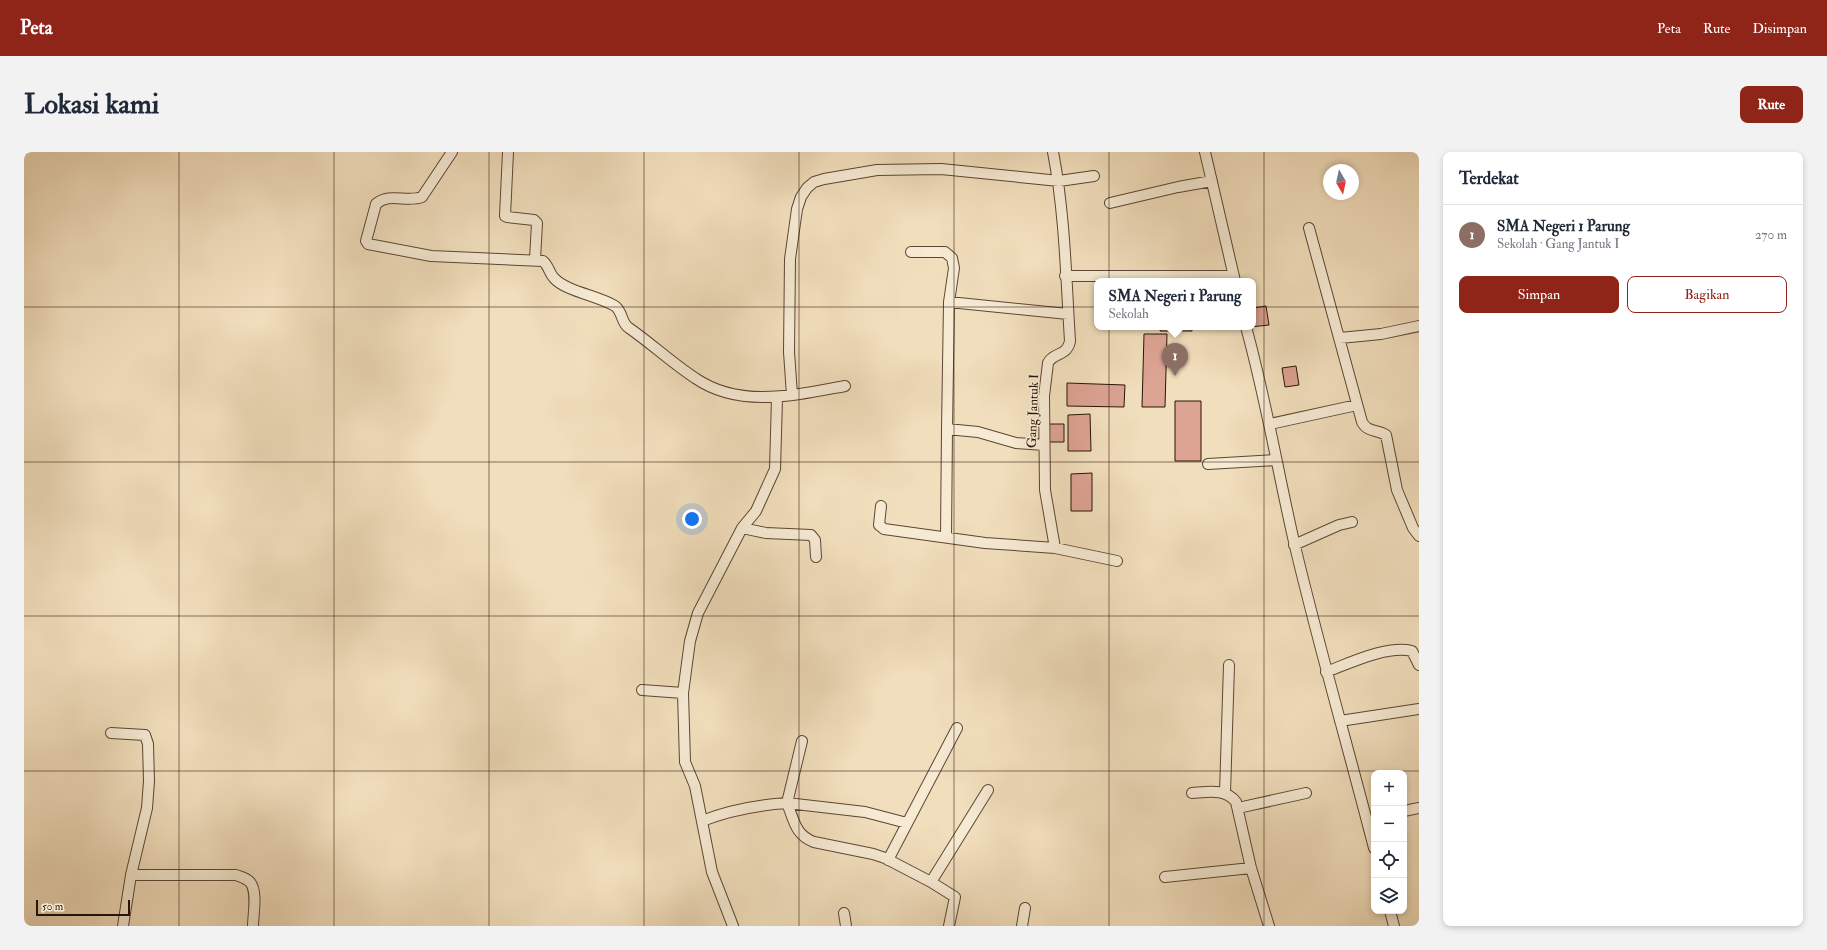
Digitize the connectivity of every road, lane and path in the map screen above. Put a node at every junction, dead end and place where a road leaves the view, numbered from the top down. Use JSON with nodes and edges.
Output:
{"nodes":[{"id":1,"x":28,"y":152,"type":"edge"},
{"id":2,"x":452,"y":152,"type":"edge"},
{"id":3,"x":508,"y":152,"type":"edge"},
{"id":4,"x":1053,"y":152,"type":"edge"},
{"id":5,"x":1205,"y":152,"type":"edge"},
{"id":6,"x":24,"y":154,"type":"edge"},
{"id":7,"x":1094,"y":176,"type":"dead end"},
{"id":8,"x":1058,"y":181,"type":"junction"},
{"id":9,"x":1212,"y":181,"type":"junction"},
{"id":10,"x":1110,"y":203,"type":"dead end"},
{"id":11,"x":1309,"y":228,"type":"dead end"},
{"id":12,"x":911,"y":252,"type":"dead end"},
{"id":13,"x":535,"y":260,"type":"junction"},
{"id":14,"x":1065,"y":276,"type":"junction"},
{"id":15,"x":1178,"y":278,"type":"edge"},
{"id":16,"x":1234,"y":278,"type":"edge"},
{"id":17,"x":949,"y":302,"type":"junction"},
{"id":18,"x":1068,"y":314,"type":"junction"},
{"id":19,"x":1419,"y":326,"type":"edge"},
{"id":20,"x":1247,"y":330,"type":"edge"},
{"id":21,"x":1340,"y":338,"type":"junction"},
{"id":22,"x":845,"y":386,"type":"dead end"},
{"id":23,"x":792,"y":395,"type":"junction"},
{"id":24,"x":776,"y":398,"type":"junction"},
{"id":25,"x":1357,"y":405,"type":"junction"},
{"id":26,"x":1270,"y":424,"type":"junction"},
{"id":27,"x":947,"y":429,"type":"junction"},
{"id":28,"x":1044,"y":445,"type":"junction"},
{"id":29,"x":1276,"y":460,"type":"junction"},
{"id":30,"x":1208,"y":464,"type":"dead end"},
{"id":31,"x":881,"y":506,"type":"dead end"},
{"id":32,"x":1352,"y":522,"type":"dead end"},
{"id":33,"x":742,"y":528,"type":"junction"},
{"id":34,"x":1419,"y":536,"type":"edge"},
{"id":35,"x":946,"y":537,"type":"junction"},
{"id":36,"x":1294,"y":545,"type":"junction"},
{"id":37,"x":1055,"y":548,"type":"junction"},
{"id":38,"x":816,"y":557,"type":"dead end"},
{"id":39,"x":1117,"y":561,"type":"dead end"},
{"id":40,"x":1229,"y":665,"type":"dead end"},
{"id":41,"x":1419,"y":665,"type":"edge"},
{"id":42,"x":1326,"y":672,"type":"junction"},
{"id":43,"x":642,"y":690,"type":"dead end"},
{"id":44,"x":683,"y":693,"type":"junction"},
{"id":45,"x":1419,"y":709,"type":"edge"},
{"id":46,"x":1340,"y":721,"type":"junction"},
{"id":47,"x":957,"y":728,"type":"dead end"},
{"id":48,"x":111,"y":733,"type":"dead end"},
{"id":49,"x":802,"y":742,"type":"dead end"},
{"id":50,"x":988,"y":790,"type":"dead end"},
{"id":51,"x":1192,"y":793,"type":"dead end"},
{"id":52,"x":1225,"y":793,"type":"junction"},
{"id":53,"x":1306,"y":793,"type":"dead end"},
{"id":54,"x":787,"y":803,"type":"junction"},
{"id":55,"x":1238,"y":808,"type":"junction"},
{"id":56,"x":1419,"y":808,"type":"edge"},
{"id":57,"x":1407,"y":810,"type":"edge"},
{"id":58,"x":1370,"y":816,"type":"edge"},
{"id":59,"x":702,"y":821,"type":"junction"},
{"id":60,"x":907,"y":822,"type":"junction"},
{"id":61,"x":1373,"y":842,"type":"edge"},
{"id":62,"x":888,"y":860,"type":"junction"},
{"id":63,"x":1251,"y":868,"type":"junction"},
{"id":64,"x":131,"y":875,"type":"junction"},
{"id":65,"x":1165,"y":877,"type":"dead end"},
{"id":66,"x":931,"y":882,"type":"junction"},
{"id":67,"x":1025,"y":908,"type":"dead end"},
{"id":68,"x":844,"y":913,"type":"dead end"},
{"id":69,"x":1391,"y":914,"type":"edge"},
{"id":70,"x":123,"y":926,"type":"edge"},
{"id":71,"x":253,"y":926,"type":"edge"},
{"id":72,"x":733,"y":926,"type":"edge"},
{"id":73,"x":846,"y":926,"type":"edge"},
{"id":74,"x":949,"y":926,"type":"edge"},
{"id":75,"x":1022,"y":926,"type":"edge"},
{"id":76,"x":1269,"y":926,"type":"edge"},
{"id":77,"x":1394,"y":926,"type":"edge"}],
"edges":[{"from":1,"to":6,"type":"path"},
{"from":2,"to":13,"type":"street"},
{"from":3,"to":13,"type":"street"},
{"from":4,"to":8,"type":"street","name":"Gang Jantuk I"},
{"from":5,"to":9,"type":"street"},
{"from":7,"to":8,"type":"street"},
{"from":8,"to":14,"type":"street","name":"Gang Jantuk I"},
{"from":8,"to":23,"type":"street"},
{"from":9,"to":10,"type":"street"},
{"from":9,"to":16,"type":"street"},
{"from":11,"to":21,"type":"street"},
{"from":12,"to":17,"type":"street"},
{"from":13,"to":24,"type":"street"},
{"from":14,"to":15,"type":"street"},
{"from":14,"to":18,"type":"street","name":"Gang Jantuk I"},
{"from":17,"to":18,"type":"street"},
{"from":17,"to":27,"type":"street"},
{"from":18,"to":28,"type":"street","name":"Gang Jantuk I"},
{"from":19,"to":21,"type":"street"},
{"from":20,"to":26,"type":"street"},
{"from":21,"to":25,"type":"street"},
{"from":22,"to":23,"type":"street"},
{"from":23,"to":24,"type":"street"},
{"from":24,"to":33,"type":"street"},
{"from":25,"to":26,"type":"street"},
{"from":25,"to":34,"type":"street"},
{"from":26,"to":29,"type":"street"},
{"from":27,"to":28,"type":"street"},
{"from":27,"to":35,"type":"street"},
{"from":28,"to":37,"type":"street","name":"Gang Jantuk I"},
{"from":29,"to":30,"type":"street"},
{"from":29,"to":36,"type":"street"},
{"from":31,"to":35,"type":"street"},
{"from":32,"to":36,"type":"street"},
{"from":33,"to":38,"type":"street"},
{"from":33,"to":44,"type":"street"},
{"from":35,"to":37,"type":"street"},
{"from":36,"to":42,"type":"street"},
{"from":37,"to":39,"type":"street"},
{"from":40,"to":52,"type":"street"},
{"from":41,"to":42,"type":"street"},
{"from":42,"to":46,"type":"street"},
{"from":43,"to":44,"type":"street"},
{"from":44,"to":59,"type":"street"},
{"from":45,"to":46,"type":"street"},
{"from":46,"to":58,"type":"street"},
{"from":47,"to":60,"type":"street"},
{"from":48,"to":64,"type":"street"},
{"from":49,"to":54,"type":"street"},
{"from":50,"to":66,"type":"street"},
{"from":51,"to":52,"type":"street"},
{"from":52,"to":55,"type":"street"},
{"from":53,"to":55,"type":"street"},
{"from":54,"to":59,"type":"street"},
{"from":54,"to":60,"type":"street"},
{"from":54,"to":62,"type":"street"},
{"from":55,"to":63,"type":"street"},
{"from":56,"to":57,"type":"street"},
{"from":58,"to":61,"type":"street"},
{"from":59,"to":72,"type":"street"},
{"from":60,"to":62,"type":"street"},
{"from":62,"to":66,"type":"street"},
{"from":63,"to":65,"type":"street"},
{"from":63,"to":76,"type":"street"},
{"from":64,"to":70,"type":"street"},
{"from":64,"to":71,"type":"street"},
{"from":66,"to":74,"type":"street"},
{"from":67,"to":75,"type":"street"},
{"from":68,"to":73,"type":"street"},
{"from":69,"to":77,"type":"street"}]}
